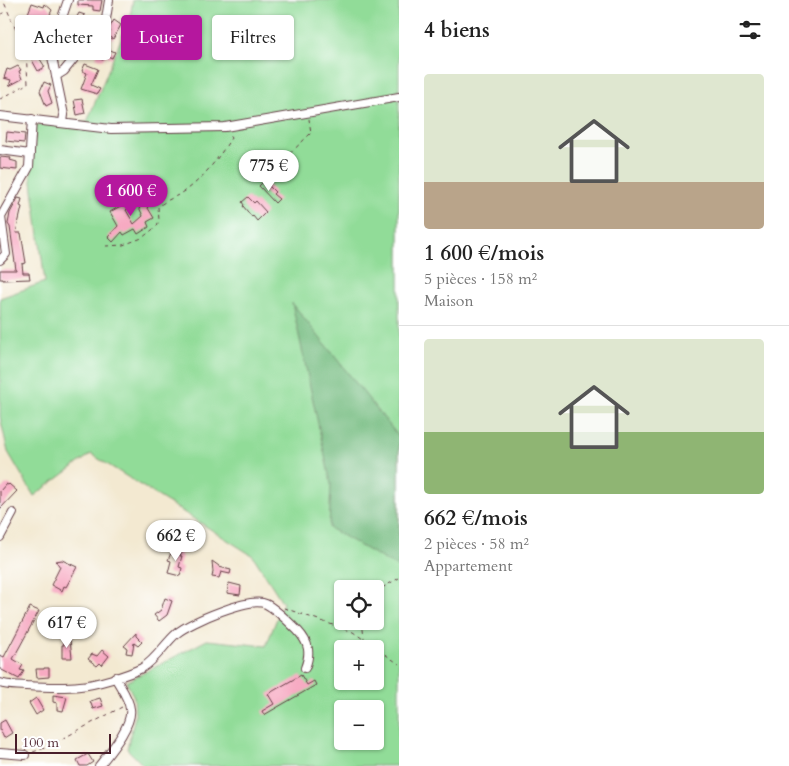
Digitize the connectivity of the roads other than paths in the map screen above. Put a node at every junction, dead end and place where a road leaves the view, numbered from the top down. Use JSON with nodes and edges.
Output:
{"nodes":[{"id":1,"x":68,"y":0,"type":"edge"},
{"id":2,"x":109,"y":0,"type":"edge"},
{"id":3,"x":56,"y":76,"type":"junction"},
{"id":4,"x":399,"y":97,"type":"edge"},
{"id":5,"x":0,"y":116,"type":"edge"},
{"id":6,"x":32,"y":119,"type":"junction"},
{"id":7,"x":64,"y":122,"type":"junction"},
{"id":8,"x":0,"y":150,"type":"edge"},
{"id":9,"x":30,"y":154,"type":"junction"},
{"id":10,"x":1,"y":217,"type":"edge"},
{"id":11,"x":0,"y":260,"type":"edge"},
{"id":12,"x":13,"y":513,"type":"dead end"},
{"id":13,"x":0,"y":537,"type":"edge"},
{"id":14,"x":305,"y":668,"type":"dead end"},
{"id":15,"x":115,"y":677,"type":"junction"},
{"id":16,"x":0,"y":683,"type":"edge"},
{"id":17,"x":0,"y":753,"type":"edge"},
{"id":18,"x":25,"y":755,"type":"road end"},
{"id":19,"x":99,"y":766,"type":"edge"}],
"edges":[{"from":1,"to":3,"type":"street"},
{"from":2,"to":3,"type":"street"},
{"from":3,"to":7,"type":"street"},
{"from":4,"to":7,"type":"street"},
{"from":5,"to":6,"type":"street"},
{"from":6,"to":7,"type":"street"},
{"from":6,"to":9,"type":"street"},
{"from":8,"to":9,"type":"street"},
{"from":9,"to":10,"type":"street"},
{"from":10,"to":11,"type":"street"},
{"from":12,"to":13,"type":"street"},
{"from":14,"to":15,"type":"street"},
{"from":15,"to":16,"type":"street"},
{"from":15,"to":19,"type":"street"},
{"from":17,"to":18,"type":"street"}]}
